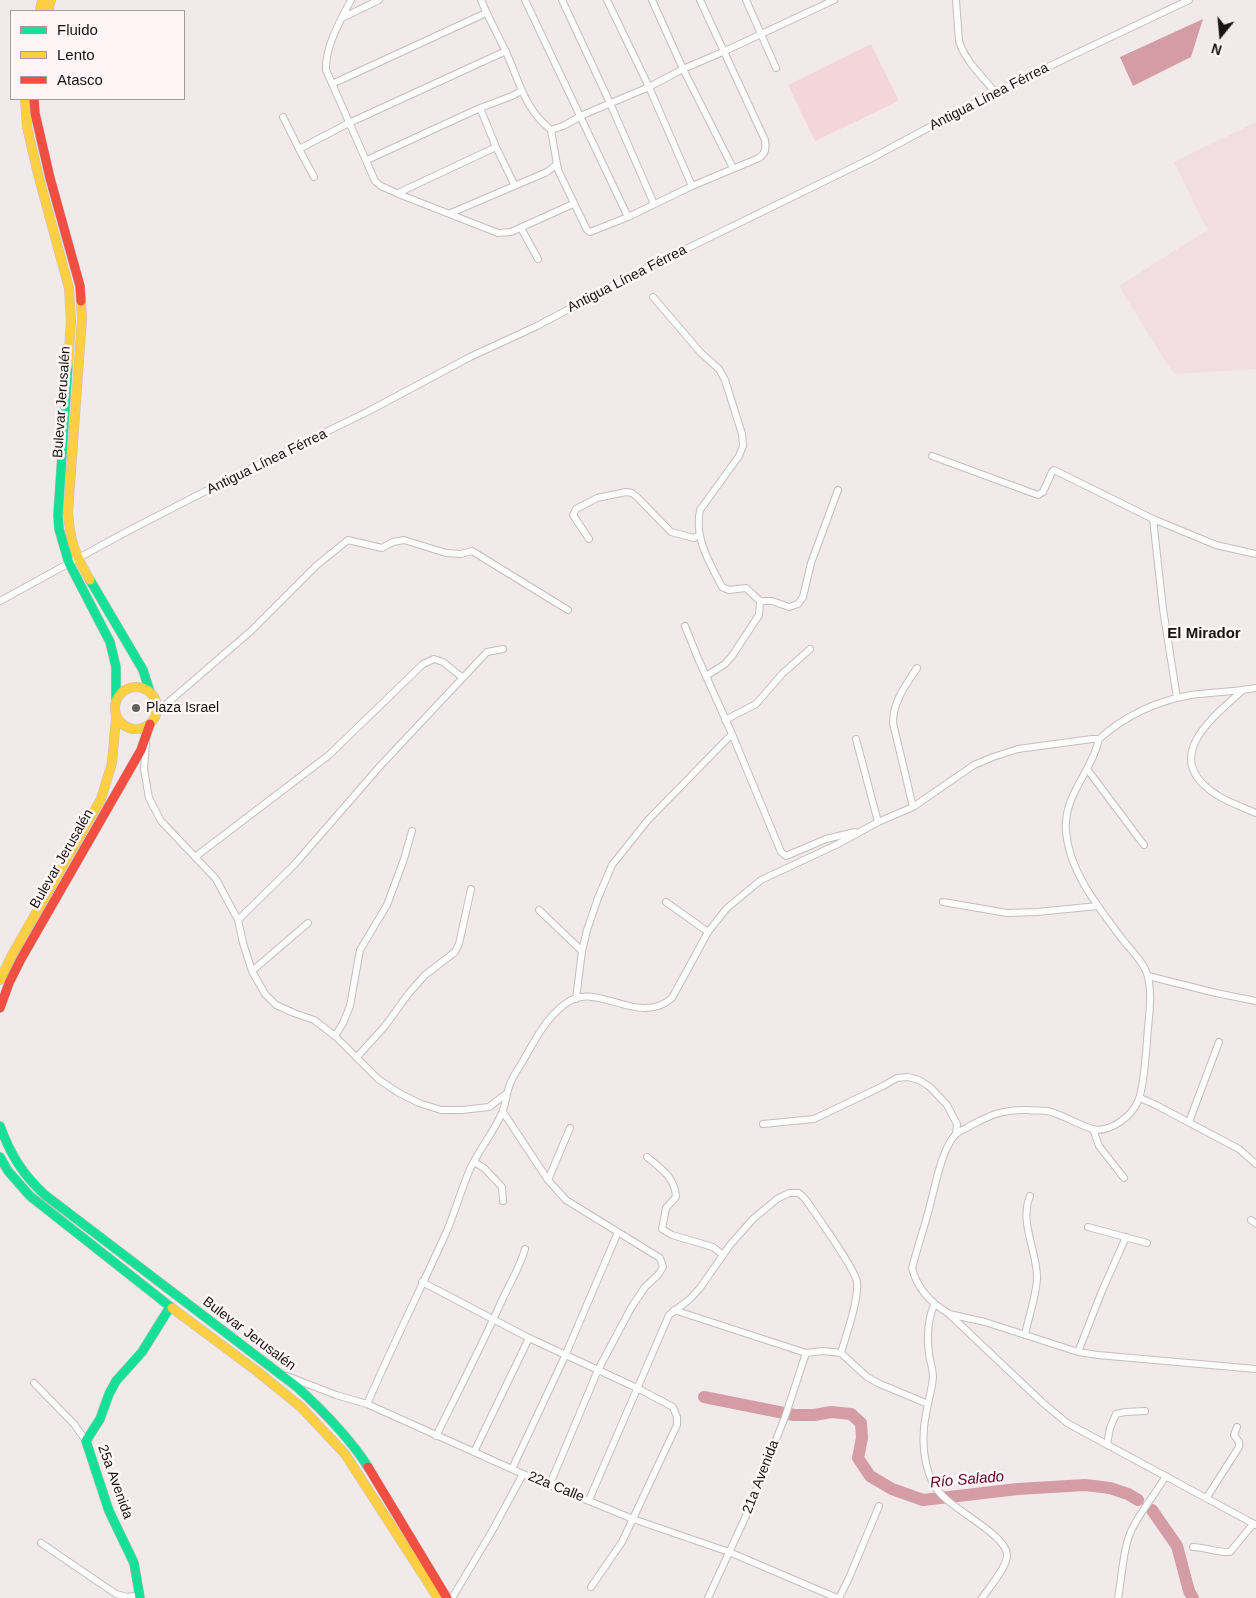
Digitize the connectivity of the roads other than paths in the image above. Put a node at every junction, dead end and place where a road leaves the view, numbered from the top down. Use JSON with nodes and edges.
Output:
{"nodes":[{"id":1,"x":350,"y":0,"type":"edge"},
{"id":2,"x":379,"y":0,"type":"edge"},
{"id":3,"x":481,"y":0,"type":"edge"},
{"id":4,"x":525,"y":0,"type":"edge"},
{"id":5,"x":562,"y":0,"type":"edge"},
{"id":6,"x":607,"y":0,"type":"edge"},
{"id":7,"x":652,"y":0,"type":"edge"},
{"id":8,"x":700,"y":0,"type":"edge"},
{"id":9,"x":746,"y":0,"type":"edge"},
{"id":10,"x":834,"y":0,"type":"edge"},
{"id":11,"x":956,"y":0,"type":"edge"},
{"id":12,"x":1189,"y":0,"type":"edge"},
{"id":13,"x":486,"y":13,"type":"junction"},
{"id":14,"x":342,"y":18,"type":"junction"},
{"id":15,"x":761,"y":33,"type":"junction"},
{"id":16,"x":506,"y":51,"type":"junction"},
{"id":17,"x":725,"y":51,"type":"junction"},
{"id":18,"x":776,"y":68,"type":"dead end"},
{"id":19,"x":683,"y":69,"type":"junction"},
{"id":20,"x":332,"y":84,"type":"junction"},
{"id":21,"x":649,"y":87,"type":"junction"},
{"id":22,"x":521,"y":91,"type":"junction"},
{"id":23,"x":996,"y":92,"type":"junction"},
{"id":24,"x":25,"y":100,"type":"edge"},
{"id":25,"x":34,"y":100,"type":"edge"},
{"id":26,"x":610,"y":103,"type":"junction"},
{"id":27,"x":480,"y":108,"type":"junction"},
{"id":28,"x":283,"y":117,"type":"dead end"},
{"id":29,"x":580,"y":117,"type":"junction"},
{"id":30,"x":349,"y":123,"type":"junction"},
{"id":31,"x":551,"y":130,"type":"junction"},
{"id":32,"x":496,"y":147,"type":"junction"},
{"id":33,"x":299,"y":149,"type":"junction"},
{"id":34,"x":367,"y":160,"type":"junction"},
{"id":35,"x":557,"y":164,"type":"junction"},
{"id":36,"x":733,"y":168,"type":"junction"},
{"id":37,"x":314,"y":177,"type":"dead end"},
{"id":38,"x":515,"y":186,"type":"junction"},
{"id":39,"x":692,"y":186,"type":"junction"},
{"id":40,"x":398,"y":193,"type":"junction"},
{"id":41,"x":573,"y":204,"type":"junction"},
{"id":42,"x":654,"y":204,"type":"junction"},
{"id":43,"x":451,"y":213,"type":"junction"},
{"id":44,"x":628,"y":216,"type":"junction"},
{"id":45,"x":521,"y":228,"type":"junction"},
{"id":46,"x":538,"y":259,"type":"dead end"},
{"id":47,"x":653,"y":297,"type":"dead end"},
{"id":48,"x":932,"y":456,"type":"dead end"},
{"id":49,"x":838,"y":490,"type":"dead end"},
{"id":50,"x":1153,"y":519,"type":"junction"},
{"id":51,"x":699,"y":535,"type":"junction"},
{"id":52,"x":590,"y":539,"type":"dead end"},
{"id":53,"x":1256,"y":554,"type":"edge"},
{"id":54,"x":73,"y":561,"type":"junction"},
{"id":55,"x":0,"y":601,"type":"edge"},
{"id":56,"x":760,"y":601,"type":"junction"},
{"id":57,"x":568,"y":610,"type":"dead end"},
{"id":58,"x":685,"y":626,"type":"dead end"},
{"id":59,"x":503,"y":649,"type":"dead end"},
{"id":60,"x":810,"y":649,"type":"dead end"},
{"id":61,"x":917,"y":668,"type":"dead end"},
{"id":62,"x":706,"y":676,"type":"junction"},
{"id":63,"x":463,"y":678,"type":"junction"},
{"id":64,"x":1256,"y":688,"type":"edge"},
{"id":65,"x":1243,"y":690,"type":"junction"},
{"id":66,"x":150,"y":692,"type":"junction"},
{"id":67,"x":116,"y":698,"type":"junction"},
{"id":68,"x":1178,"y":698,"type":"junction"},
{"id":69,"x":157,"y":712,"type":"junction"},
{"id":70,"x":116,"y":718,"type":"junction"},
{"id":71,"x":725,"y":720,"type":"junction"},
{"id":72,"x":150,"y":724,"type":"junction"},
{"id":73,"x":732,"y":734,"type":"junction"},
{"id":74,"x":146,"y":739,"type":"junction"},
{"id":75,"x":856,"y":739,"type":"dead end"},
{"id":76,"x":1099,"y":740,"type":"junction"},
{"id":77,"x":1087,"y":769,"type":"junction"},
{"id":78,"x":912,"y":807,"type":"junction"},
{"id":79,"x":1256,"y":813,"type":"edge"},
{"id":80,"x":878,"y":822,"type":"junction"},
{"id":81,"x":864,"y":829,"type":"junction"},
{"id":82,"x":412,"y":830,"type":"dead end"},
{"id":83,"x":1144,"y":845,"type":"dead end"},
{"id":84,"x":195,"y":857,"type":"junction"},
{"id":85,"x":471,"y":889,"type":"dead end"},
{"id":86,"x":666,"y":902,"type":"dead end"},
{"id":87,"x":943,"y":902,"type":"dead end"},
{"id":88,"x":1098,"y":906,"type":"junction"},
{"id":89,"x":538,"y":910,"type":"dead end"},
{"id":90,"x":238,"y":920,"type":"junction"},
{"id":91,"x":308,"y":924,"type":"dead end"},
{"id":92,"x":708,"y":932,"type":"junction"},
{"id":93,"x":582,"y":950,"type":"junction"},
{"id":94,"x":252,"y":971,"type":"junction"},
{"id":95,"x":1148,"y":976,"type":"junction"},
{"id":96,"x":0,"y":980,"type":"edge"},
{"id":97,"x":576,"y":998,"type":"junction"},
{"id":98,"x":1256,"y":1001,"type":"edge"},
{"id":99,"x":0,"y":1008,"type":"edge"},
{"id":100,"x":335,"y":1036,"type":"junction"},
{"id":101,"x":1218,"y":1042,"type":"dead end"},
{"id":102,"x":356,"y":1057,"type":"junction"},
{"id":103,"x":506,"y":1094,"type":"junction"},
{"id":104,"x":1140,"y":1098,"type":"junction"},
{"id":105,"x":503,"y":1112,"type":"junction"},
{"id":106,"x":1189,"y":1122,"type":"junction"},
{"id":107,"x":763,"y":1124,"type":"dead end"},
{"id":108,"x":0,"y":1126,"type":"edge"},
{"id":109,"x":570,"y":1128,"type":"dead end"},
{"id":110,"x":1093,"y":1129,"type":"junction"},
{"id":111,"x":956,"y":1134,"type":"junction"},
{"id":112,"x":0,"y":1157,"type":"edge"},
{"id":113,"x":647,"y":1157,"type":"dead end"},
{"id":114,"x":474,"y":1162,"type":"junction"},
{"id":115,"x":1256,"y":1164,"type":"edge"},
{"id":116,"x":1124,"y":1178,"type":"dead end"},
{"id":117,"x":548,"y":1180,"type":"junction"},
{"id":118,"x":1030,"y":1196,"type":"dead end"},
{"id":119,"x":503,"y":1202,"type":"dead end"},
{"id":120,"x":1088,"y":1227,"type":"dead end"},
{"id":121,"x":618,"y":1232,"type":"junction"},
{"id":122,"x":1126,"y":1237,"type":"junction"},
{"id":123,"x":1147,"y":1243,"type":"dead end"},
{"id":124,"x":525,"y":1249,"type":"dead end"},
{"id":125,"x":723,"y":1255,"type":"junction"},
{"id":126,"x":422,"y":1282,"type":"junction"},
{"id":127,"x":934,"y":1305,"type":"junction"},
{"id":128,"x":170,"y":1307,"type":"junction"},
{"id":129,"x":674,"y":1310,"type":"junction"},
{"id":130,"x":948,"y":1313,"type":"junction"},
{"id":131,"x":964,"y":1318,"type":"junction"},
{"id":132,"x":494,"y":1320,"type":"junction"},
{"id":133,"x":961,"y":1328,"type":"junction"},
{"id":134,"x":1024,"y":1335,"type":"junction"},
{"id":135,"x":529,"y":1338,"type":"junction"},
{"id":136,"x":1078,"y":1352,"type":"junction"},
{"id":137,"x":806,"y":1353,"type":"junction"},
{"id":138,"x":841,"y":1353,"type":"junction"},
{"id":139,"x":565,"y":1356,"type":"junction"},
{"id":140,"x":1256,"y":1369,"type":"edge"},
{"id":141,"x":598,"y":1370,"type":"junction"},
{"id":142,"x":278,"y":1372,"type":"junction"},
{"id":143,"x":34,"y":1383,"type":"dead end"},
{"id":144,"x":637,"y":1388,"type":"junction"},
{"id":145,"x":366,"y":1404,"type":"junction"},
{"id":146,"x":928,"y":1404,"type":"junction"},
{"id":147,"x":1145,"y":1411,"type":"dead end"},
{"id":148,"x":1237,"y":1427,"type":"dead end"},
{"id":149,"x":436,"y":1436,"type":"junction"},
{"id":150,"x":86,"y":1441,"type":"junction"},
{"id":151,"x":1107,"y":1445,"type":"junction"},
{"id":152,"x":474,"y":1452,"type":"junction"},
{"id":153,"x":512,"y":1469,"type":"junction"},
{"id":154,"x":523,"y":1474,"type":"junction"},
{"id":155,"x":1166,"y":1476,"type":"junction"},
{"id":156,"x":550,"y":1484,"type":"junction"},
{"id":157,"x":1207,"y":1498,"type":"junction"},
{"id":158,"x":589,"y":1500,"type":"junction"},
{"id":159,"x":879,"y":1506,"type":"dead end"},
{"id":160,"x":633,"y":1519,"type":"junction"},
{"id":161,"x":1255,"y":1524,"type":"edge"},
{"id":162,"x":41,"y":1543,"type":"dead end"},
{"id":163,"x":1193,"y":1548,"type":"dead end"},
{"id":164,"x":729,"y":1552,"type":"junction"},
{"id":165,"x":591,"y":1587,"type":"dead end"},
{"id":166,"x":140,"y":1597,"type":"edge"},
{"id":167,"x":438,"y":1598,"type":"edge"},
{"id":168,"x":447,"y":1598,"type":"edge"},
{"id":169,"x":452,"y":1598,"type":"edge"},
{"id":170,"x":708,"y":1598,"type":"edge"},
{"id":171,"x":838,"y":1598,"type":"edge"},
{"id":172,"x":982,"y":1598,"type":"edge"},
{"id":173,"x":1118,"y":1598,"type":"edge"}],
"edges":[{"from":1,"to":14,"type":"street"},
{"from":2,"to":14,"type":"street"},
{"from":3,"to":13,"type":"street"},
{"from":4,"to":29,"type":"street"},
{"from":5,"to":26,"type":"street"},
{"from":6,"to":21,"type":"street"},
{"from":7,"to":19,"type":"street"},
{"from":8,"to":17,"type":"street"},
{"from":9,"to":15,"type":"street"},
{"from":10,"to":15,"type":"street"},
{"from":11,"to":23,"type":"street"},
{"from":12,"to":23,"type":"street","name":"Antigua Línea Férrea"},
{"from":13,"to":16,"type":"street"},
{"from":13,"to":20,"type":"street"},
{"from":14,"to":20,"type":"street"},
{"from":15,"to":17,"type":"street"},
{"from":15,"to":18,"type":"street"},
{"from":16,"to":22,"type":"street"},
{"from":16,"to":30,"type":"street"},
{"from":17,"to":19,"type":"street"},
{"from":17,"to":36,"type":"street"},
{"from":19,"to":21,"type":"street"},
{"from":19,"to":36,"type":"street"},
{"from":20,"to":30,"type":"street"},
{"from":21,"to":26,"type":"street"},
{"from":21,"to":39,"type":"street"},
{"from":22,"to":27,"type":"street"},
{"from":22,"to":31,"type":"street"},
{"from":23,"to":54,"type":"street","name":"Antigua Línea Férrea"},
{"from":24,"to":54,"type":"main road","name":"Bulevar Jerusalén"},
{"from":25,"to":54,"type":"main road","name":"Bulevar Jerusalén"},
{"from":26,"to":29,"type":"street"},
{"from":26,"to":42,"type":"street"},
{"from":27,"to":32,"type":"street"},
{"from":27,"to":34,"type":"street"},
{"from":28,"to":33,"type":"street"},
{"from":29,"to":31,"type":"street"},
{"from":29,"to":44,"type":"street"},
{"from":30,"to":33,"type":"street"},
{"from":30,"to":34,"type":"street"},
{"from":31,"to":35,"type":"street"},
{"from":32,"to":38,"type":"street"},
{"from":32,"to":40,"type":"street"},
{"from":33,"to":37,"type":"street"},
{"from":34,"to":40,"type":"street"},
{"from":35,"to":38,"type":"street"},
{"from":35,"to":41,"type":"street"},
{"from":36,"to":39,"type":"street"},
{"from":38,"to":43,"type":"street"},
{"from":39,"to":42,"type":"street"},
{"from":40,"to":43,"type":"street"},
{"from":41,"to":44,"type":"street"},
{"from":41,"to":45,"type":"street"},
{"from":42,"to":44,"type":"street"},
{"from":43,"to":45,"type":"street"},
{"from":45,"to":46,"type":"street"},
{"from":47,"to":51,"type":"street"},
{"from":48,"to":50,"type":"street"},
{"from":49,"to":56,"type":"street"},
{"from":50,"to":53,"type":"street"},
{"from":50,"to":68,"type":"street"},
{"from":51,"to":52,"type":"street"},
{"from":51,"to":56,"type":"street"},
{"from":54,"to":55,"type":"street","name":"Antigua Línea Férrea"},
{"from":54,"to":66,"type":"main road","name":"Bulevar Jerusalén"},
{"from":54,"to":67,"type":"main road","name":"Bulevar Jerusalén"},
{"from":56,"to":62,"type":"street"},
{"from":57,"to":69,"type":"street"},
{"from":58,"to":62,"type":"street"},
{"from":59,"to":63,"type":"street"},
{"from":60,"to":71,"type":"street"},
{"from":61,"to":78,"type":"street"},
{"from":62,"to":71,"type":"street"},
{"from":63,"to":84,"type":"street"},
{"from":63,"to":90,"type":"street"},
{"from":64,"to":65,"type":"street"},
{"from":65,"to":68,"type":"street"},
{"from":65,"to":79,"type":"street"},
{"from":66,"to":67,"type":"main road"},
{"from":66,"to":69,"type":"main road"},
{"from":67,"to":70,"type":"main road"},
{"from":68,"to":76,"type":"street"},
{"from":69,"to":72,"type":"main road"},
{"from":70,"to":72,"type":"main road"},
{"from":70,"to":96,"type":"main road","name":"Bulevar Jerusalén"},
{"from":71,"to":73,"type":"street"},
{"from":72,"to":74,"type":"main road","name":"Bulevar Jerusalén"},
{"from":73,"to":81,"type":"street"},
{"from":73,"to":93,"type":"street"},
{"from":74,"to":84,"type":"street"},
{"from":74,"to":99,"type":"main road","name":"Bulevar Jerusalén"},
{"from":75,"to":80,"type":"street"},
{"from":76,"to":77,"type":"street"},
{"from":76,"to":78,"type":"street"},
{"from":77,"to":83,"type":"street"},
{"from":77,"to":88,"type":"street"},
{"from":78,"to":80,"type":"street"},
{"from":80,"to":81,"type":"street"},
{"from":81,"to":92,"type":"street"},
{"from":82,"to":100,"type":"street"},
{"from":84,"to":90,"type":"street"},
{"from":85,"to":102,"type":"street"},
{"from":86,"to":92,"type":"street"},
{"from":87,"to":88,"type":"street"},
{"from":88,"to":95,"type":"street"},
{"from":89,"to":93,"type":"street"},
{"from":90,"to":94,"type":"street"},
{"from":91,"to":94,"type":"street"},
{"from":92,"to":97,"type":"street"},
{"from":93,"to":97,"type":"street"},
{"from":94,"to":100,"type":"street"},
{"from":95,"to":98,"type":"street"},
{"from":95,"to":104,"type":"street"},
{"from":97,"to":103,"type":"street"},
{"from":100,"to":102,"type":"street"},
{"from":101,"to":106,"type":"street"},
{"from":102,"to":103,"type":"street"},
{"from":103,"to":105,"type":"street"},
{"from":104,"to":106,"type":"street"},
{"from":104,"to":110,"type":"street"},
{"from":105,"to":114,"type":"street"},
{"from":105,"to":117,"type":"street"},
{"from":106,"to":115,"type":"street"},
{"from":107,"to":111,"type":"street"},
{"from":108,"to":142,"type":"main road","name":"Bulevar Jerusalén"},
{"from":109,"to":117,"type":"street"},
{"from":110,"to":111,"type":"street"},
{"from":110,"to":116,"type":"street"},
{"from":111,"to":127,"type":"street"},
{"from":112,"to":128,"type":"main road","name":"Bulevar Jerusalén"},
{"from":113,"to":125,"type":"street"},
{"from":114,"to":119,"type":"street"},
{"from":114,"to":126,"type":"street"},
{"from":117,"to":121,"type":"street"},
{"from":118,"to":134,"type":"street"},
{"from":120,"to":122,"type":"street"},
{"from":121,"to":139,"type":"street"},
{"from":121,"to":141,"type":"street"},
{"from":122,"to":123,"type":"street"},
{"from":122,"to":136,"type":"street"},
{"from":124,"to":132,"type":"street"},
{"from":125,"to":129,"type":"street"},
{"from":125,"to":138,"type":"street"},
{"from":126,"to":132,"type":"street"},
{"from":126,"to":145,"type":"street"},
{"from":127,"to":130,"type":"street"},
{"from":127,"to":146,"type":"street"},
{"from":128,"to":150,"type":"main road","name":"25a Avenida"},
{"from":128,"to":167,"type":"main road","name":"Bulevar Jerusalén"},
{"from":129,"to":137,"type":"street"},
{"from":129,"to":144,"type":"street"},
{"from":130,"to":131,"type":"street"},
{"from":130,"to":133,"type":"street"},
{"from":131,"to":133,"type":"street"},
{"from":131,"to":134,"type":"street"},
{"from":132,"to":135,"type":"street"},
{"from":132,"to":149,"type":"street"},
{"from":133,"to":151,"type":"street"},
{"from":134,"to":136,"type":"street"},
{"from":135,"to":139,"type":"street"},
{"from":135,"to":152,"type":"street"},
{"from":136,"to":140,"type":"street"},
{"from":137,"to":138,"type":"street"},
{"from":137,"to":164,"type":"street","name":"21a Avenida"},
{"from":138,"to":146,"type":"street"},
{"from":139,"to":141,"type":"street"},
{"from":139,"to":153,"type":"street"},
{"from":141,"to":144,"type":"street"},
{"from":141,"to":156,"type":"street"},
{"from":142,"to":145,"type":"street","name":"22a Calle"},
{"from":142,"to":168,"type":"main road","name":"Bulevar Jerusalén"},
{"from":143,"to":150,"type":"street"},
{"from":144,"to":158,"type":"street"},
{"from":144,"to":160,"type":"street"},
{"from":145,"to":149,"type":"street","name":"22a Calle"},
{"from":146,"to":172,"type":"street"},
{"from":147,"to":151,"type":"street"},
{"from":148,"to":157,"type":"street"},
{"from":149,"to":152,"type":"street","name":"22a Calle"},
{"from":150,"to":166,"type":"main road","name":"25a Avenida"},
{"from":151,"to":155,"type":"street"},
{"from":152,"to":153,"type":"street","name":"22a Calle"},
{"from":153,"to":154,"type":"street","name":"22a Calle"},
{"from":154,"to":156,"type":"street","name":"22a Calle"},
{"from":154,"to":169,"type":"street"},
{"from":155,"to":157,"type":"street"},
{"from":155,"to":173,"type":"street"},
{"from":156,"to":158,"type":"street","name":"22a Calle"},
{"from":157,"to":161,"type":"street"},
{"from":158,"to":160,"type":"street","name":"22a Calle"},
{"from":159,"to":171,"type":"street"},
{"from":160,"to":164,"type":"street","name":"22a Calle"},
{"from":160,"to":165,"type":"street"},
{"from":161,"to":163,"type":"street"},
{"from":162,"to":166,"type":"street"},
{"from":164,"to":170,"type":"street","name":"21a Avenida"},
{"from":164,"to":171,"type":"street","name":"22a Calle"}]}
